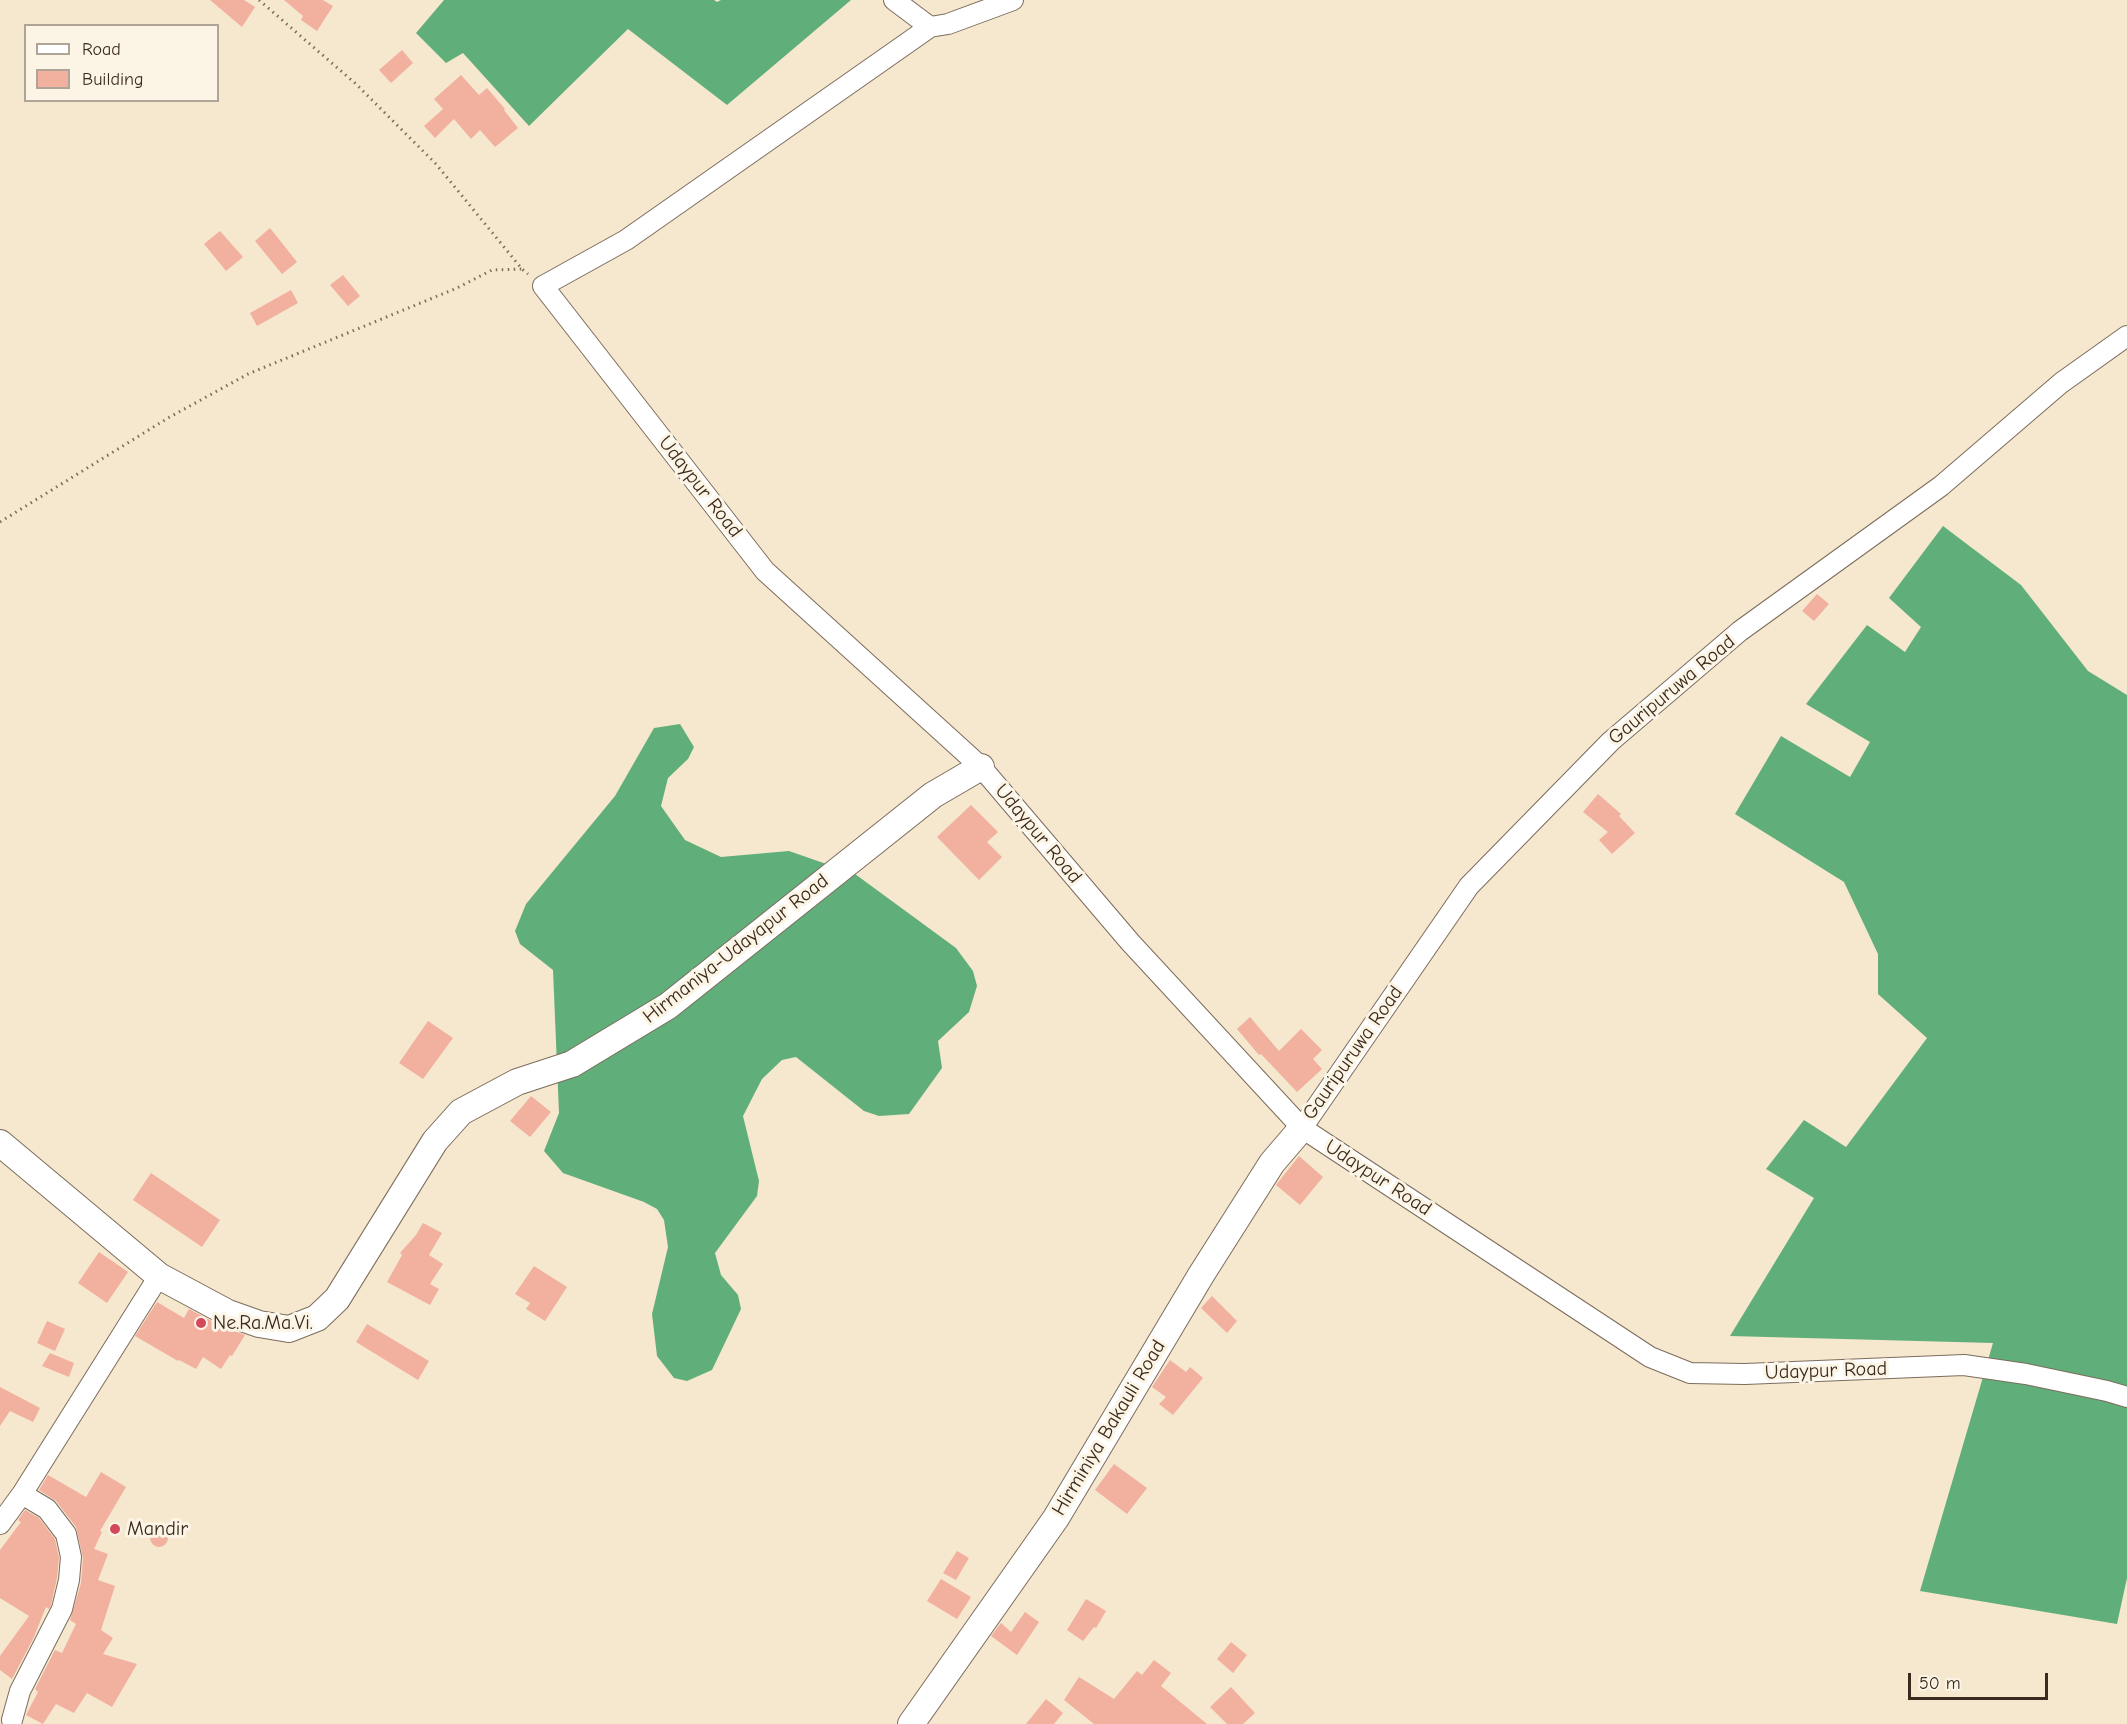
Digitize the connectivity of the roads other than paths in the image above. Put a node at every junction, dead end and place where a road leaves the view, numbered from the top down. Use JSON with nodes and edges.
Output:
{"nodes":[{"id":1,"x":894,"y":0,"type":"edge"},
{"id":2,"x":1013,"y":0,"type":"edge"},
{"id":3,"x":930,"y":27,"type":"junction"},
{"id":4,"x":2127,"y":336,"type":"edge"},
{"id":5,"x":981,"y":767,"type":"junction"},
{"id":6,"x":1302,"y":1128,"type":"junction"},
{"id":7,"x":0,"y":1143,"type":"edge"},
{"id":8,"x":159,"y":1276,"type":"junction"},
{"id":9,"x":2127,"y":1397,"type":"edge"},
{"id":10,"x":22,"y":1494,"type":"junction"},
{"id":11,"x":0,"y":1524,"type":"edge"},
{"id":12,"x":12,"y":1720,"type":"dead end"},
{"id":13,"x":911,"y":1724,"type":"edge"}],
"edges":[{"from":1,"to":3,"type":"street"},
{"from":2,"to":3,"type":"street"},
{"from":3,"to":5,"type":"street","name":"Udaypur Road"},
{"from":4,"to":6,"type":"street","name":"Gauripuruwa Road"},
{"from":5,"to":6,"type":"street","name":"Udaypur Road"},
{"from":5,"to":8,"type":"street","name":"Hirmaniya-Udayapur Road"},
{"from":6,"to":9,"type":"street","name":"Udaypur Road"},
{"from":6,"to":13,"type":"street","name":"Hirminiya Bakauli Road"},
{"from":7,"to":8,"type":"street","name":"Hirmaniya-Udayapur Road"},
{"from":8,"to":10,"type":"street"},
{"from":10,"to":11,"type":"street"},
{"from":10,"to":12,"type":"street"}]}
